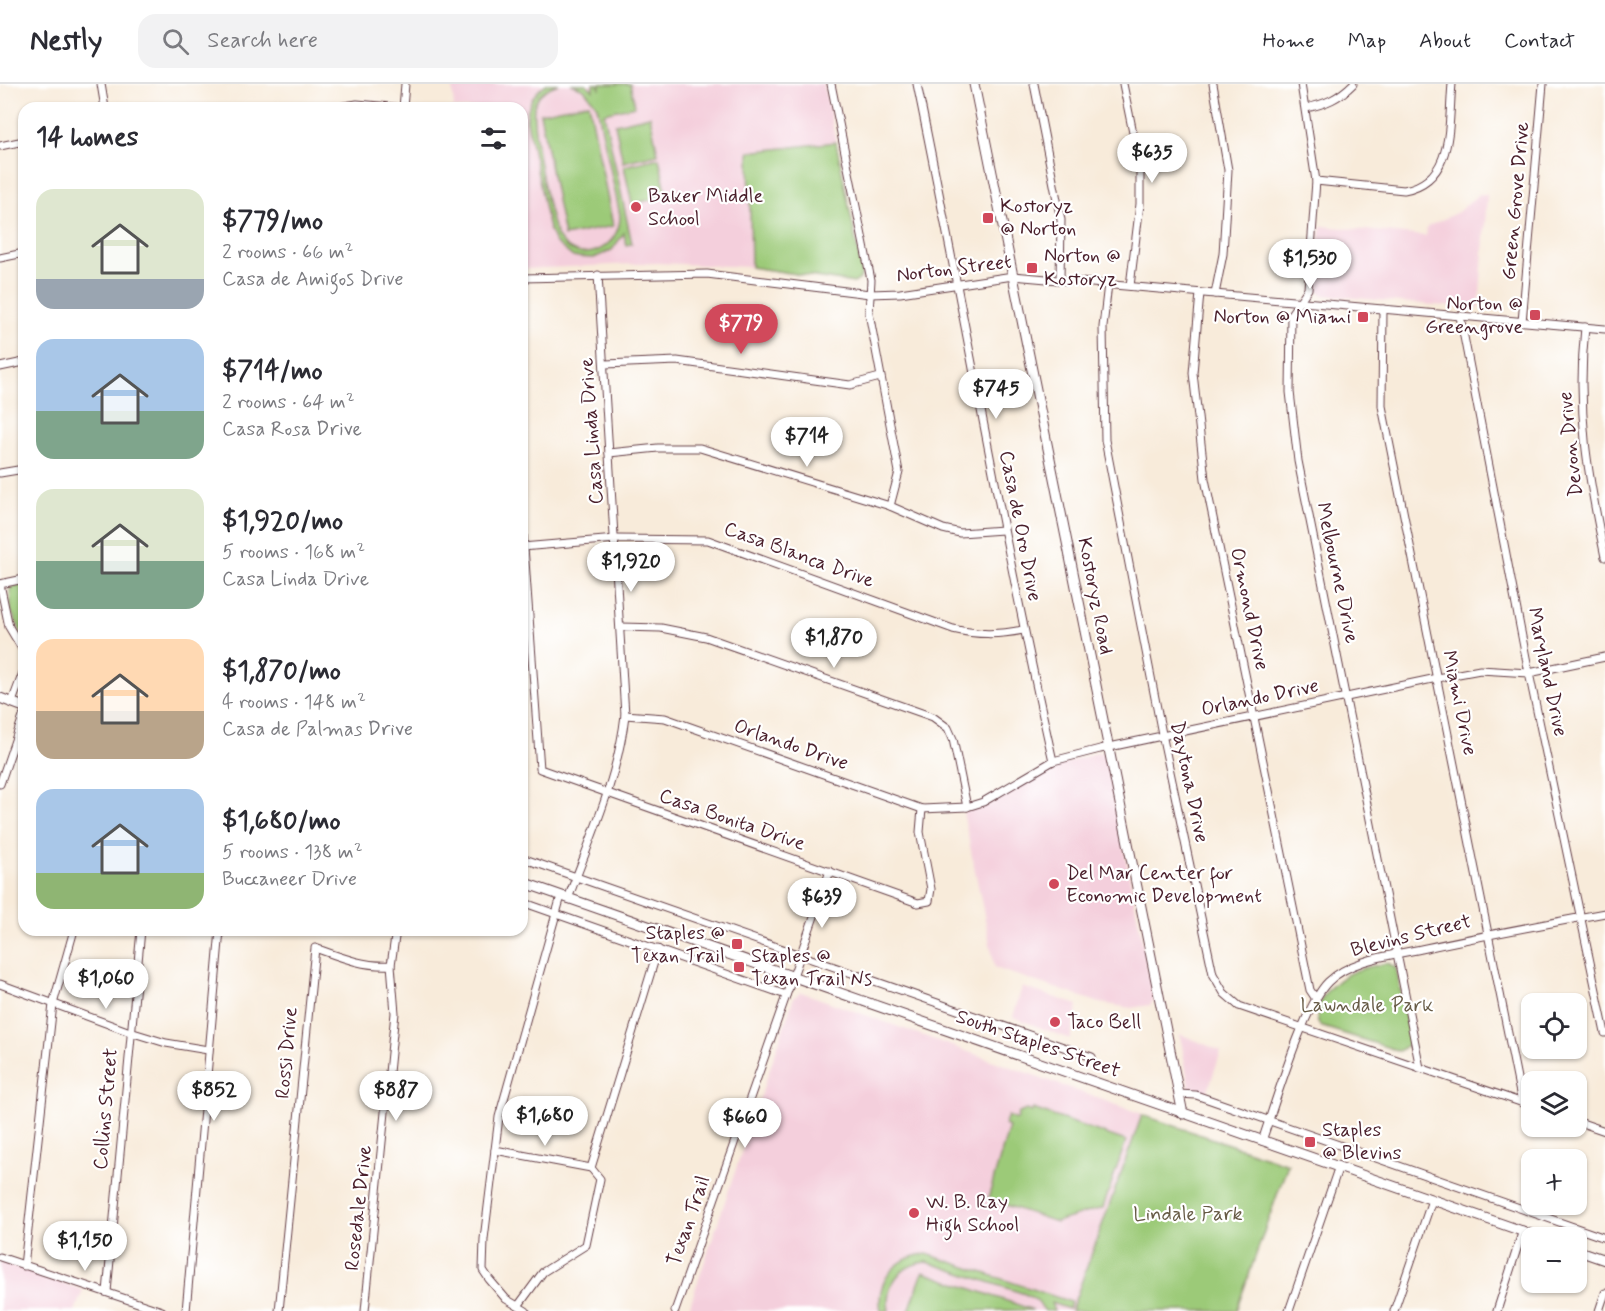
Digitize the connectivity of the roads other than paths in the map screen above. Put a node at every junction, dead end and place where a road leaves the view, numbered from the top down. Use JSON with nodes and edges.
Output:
{"nodes":[{"id":1,"x":101,"y":84,"type":"edge"},
{"id":2,"x":405,"y":84,"type":"edge"},
{"id":3,"x":831,"y":84,"type":"edge"},
{"id":4,"x":917,"y":84,"type":"edge"},
{"id":5,"x":974,"y":84,"type":"edge"},
{"id":6,"x":1034,"y":84,"type":"edge"},
{"id":7,"x":1123,"y":84,"type":"edge"},
{"id":8,"x":1213,"y":84,"type":"edge"},
{"id":9,"x":1301,"y":84,"type":"edge"},
{"id":10,"x":1353,"y":84,"type":"edge"},
{"id":11,"x":1452,"y":84,"type":"edge"},
{"id":12,"x":1543,"y":84,"type":"edge"},
{"id":13,"x":104,"y":102,"type":"edge"},
{"id":14,"x":404,"y":102,"type":"edge"},
{"id":15,"x":1306,"y":108,"type":"junction"},
{"id":16,"x":18,"y":142,"type":"edge"},
{"id":17,"x":0,"y":146,"type":"edge"},
{"id":18,"x":1316,"y":181,"type":"junction"},
{"id":19,"x":18,"y":254,"type":"edge"},
{"id":20,"x":0,"y":258,"type":"edge"},
{"id":21,"x":598,"y":276,"type":"junction"},
{"id":22,"x":1013,"y":276,"type":"junction"},
{"id":23,"x":528,"y":278,"type":"edge"},
{"id":24,"x":1060,"y":280,"type":"junction"},
{"id":25,"x":958,"y":282,"type":"junction"},
{"id":26,"x":1108,"y":284,"type":"junction"},
{"id":27,"x":1130,"y":286,"type":"junction"},
{"id":28,"x":1200,"y":292,"type":"junction"},
{"id":29,"x":870,"y":294,"type":"junction"},
{"id":30,"x":1215,"y":294,"type":"junction"},
{"id":31,"x":1298,"y":301,"type":"junction"},
{"id":32,"x":1383,"y":309,"type":"junction"},
{"id":33,"x":1460,"y":316,"type":"junction"},
{"id":34,"x":1522,"y":322,"type":"junction"},
{"id":35,"x":1585,"y":327,"type":"junction"},
{"id":36,"x":1605,"y":329,"type":"edge"},
{"id":37,"x":18,"y":363,"type":"edge"},
{"id":38,"x":605,"y":364,"type":"junction"},
{"id":39,"x":0,"y":367,"type":"edge"},
{"id":40,"x":880,"y":377,"type":"junction"},
{"id":41,"x":609,"y":453,"type":"junction"},
{"id":42,"x":18,"y":470,"type":"edge"},
{"id":43,"x":0,"y":473,"type":"edge"},
{"id":44,"x":890,"y":506,"type":"junction"},
{"id":45,"x":1003,"y":530,"type":"junction"},
{"id":46,"x":616,"y":539,"type":"junction"},
{"id":47,"x":528,"y":547,"type":"edge"},
{"id":48,"x":1605,"y":557,"type":"edge"},
{"id":49,"x":18,"y":580,"type":"edge"},
{"id":50,"x":0,"y":584,"type":"edge"},
{"id":51,"x":528,"y":612,"type":"edge"},
{"id":52,"x":621,"y":627,"type":"junction"},
{"id":53,"x":1023,"y":630,"type":"junction"},
{"id":54,"x":18,"y":642,"type":"edge"},
{"id":55,"x":1605,"y":657,"type":"edge"},
{"id":56,"x":1529,"y":673,"type":"junction"},
{"id":57,"x":1437,"y":678,"type":"junction"},
{"id":58,"x":18,"y":686,"type":"edge"},
{"id":59,"x":1346,"y":696,"type":"junction"},
{"id":60,"x":0,"y":698,"type":"edge"},
{"id":61,"x":12,"y":702,"type":"junction"},
{"id":62,"x":18,"y":704,"type":"edge"},
{"id":63,"x":625,"y":715,"type":"junction"},
{"id":64,"x":1255,"y":717,"type":"junction"},
{"id":65,"x":18,"y":732,"type":"edge"},
{"id":66,"x":1162,"y":734,"type":"junction"},
{"id":67,"x":1107,"y":747,"type":"junction"},
{"id":68,"x":1053,"y":761,"type":"junction"},
{"id":69,"x":0,"y":784,"type":"edge"},
{"id":70,"x":606,"y":795,"type":"junction"},
{"id":71,"x":967,"y":807,"type":"junction"},
{"id":72,"x":922,"y":809,"type":"junction"},
{"id":73,"x":528,"y":860,"type":"edge"},
{"id":74,"x":830,"y":871,"type":"junction"},
{"id":75,"x":576,"y":877,"type":"junction"},
{"id":76,"x":528,"y":884,"type":"edge"},
{"id":77,"x":565,"y":897,"type":"junction"},
{"id":78,"x":528,"y":904,"type":"edge"},
{"id":79,"x":556,"y":913,"type":"junction"},
{"id":80,"x":1605,"y":913,"type":"edge"},
{"id":81,"x":1582,"y":917,"type":"junction"},
{"id":82,"x":1490,"y":934,"type":"junction"},
{"id":83,"x":72,"y":936,"type":"edge"},
{"id":84,"x":140,"y":936,"type":"edge"},
{"id":85,"x":219,"y":936,"type":"edge"},
{"id":86,"x":395,"y":936,"type":"edge"},
{"id":87,"x":658,"y":949,"type":"junction"},
{"id":88,"x":800,"y":955,"type":"junction"},
{"id":89,"x":1396,"y":955,"type":"junction"},
{"id":90,"x":391,"y":965,"type":"junction"},
{"id":91,"x":792,"y":978,"type":"junction"},
{"id":92,"x":0,"y":984,"type":"edge"},
{"id":93,"x":786,"y":995,"type":"junction"},
{"id":94,"x":1316,"y":999,"type":"junction"},
{"id":95,"x":53,"y":1004,"type":"junction"},
{"id":96,"x":1303,"y":1026,"type":"junction"},
{"id":97,"x":130,"y":1032,"type":"junction"},
{"id":98,"x":1605,"y":1033,"type":"edge"},
{"id":99,"x":208,"y":1050,"type":"junction"},
{"id":100,"x":1092,"y":1057,"type":"dead end"},
{"id":101,"x":1420,"y":1068,"type":"junction"},
{"id":102,"x":1179,"y":1094,"type":"junction"},
{"id":103,"x":1521,"y":1098,"type":"edge"},
{"id":104,"x":1521,"y":1103,"type":"edge"},
{"id":105,"x":1183,"y":1114,"type":"junction"},
{"id":106,"x":1269,"y":1121,"type":"junction"},
{"id":107,"x":1587,"y":1125,"type":"edge"},
{"id":108,"x":1605,"y":1131,"type":"edge"},
{"id":109,"x":1262,"y":1141,"type":"junction"},
{"id":110,"x":495,"y":1149,"type":"junction"},
{"id":111,"x":1339,"y":1166,"type":"junction"},
{"id":112,"x":591,"y":1168,"type":"junction"},
{"id":113,"x":1432,"y":1200,"type":"junction"},
{"id":114,"x":1521,"y":1229,"type":"edge"},
{"id":115,"x":1521,"y":1236,"type":"edge"},
{"id":116,"x":1605,"y":1238,"type":"edge"},
{"id":117,"x":1587,"y":1254,"type":"edge"},
{"id":118,"x":0,"y":1257,"type":"edge"},
{"id":119,"x":1605,"y":1260,"type":"edge"},
{"id":120,"x":24,"y":1266,"type":"junction"},
{"id":121,"x":107,"y":1292,"type":"junction"},
{"id":122,"x":1605,"y":1293,"type":"edge"},
{"id":123,"x":518,"y":1306,"type":"junction"},
{"id":124,"x":162,"y":1311,"type":"edge"},
{"id":125,"x":186,"y":1311,"type":"edge"},
{"id":126,"x":279,"y":1311,"type":"edge"},
{"id":127,"x":365,"y":1311,"type":"edge"},
{"id":128,"x":526,"y":1311,"type":"edge"},
{"id":129,"x":675,"y":1311,"type":"edge"},
{"id":130,"x":1289,"y":1311,"type":"edge"},
{"id":131,"x":1394,"y":1311,"type":"edge"},
{"id":132,"x":1497,"y":1311,"type":"edge"},
{"id":133,"x":1599,"y":1311,"type":"edge"}],
"edges":[{"from":1,"to":13,"type":"street"},
{"from":2,"to":14,"type":"street"},
{"from":3,"to":29,"type":"street"},
{"from":4,"to":25,"type":"street","name":"Casa de Oro Drive"},
{"from":5,"to":22,"type":"main road","name":"Kostoryz Road"},
{"from":6,"to":24,"type":"street"},
{"from":7,"to":27,"type":"street"},
{"from":8,"to":30,"type":"street"},
{"from":9,"to":15,"type":"street","name":"Melbourne Drive"},
{"from":10,"to":15,"type":"street"},
{"from":11,"to":18,"type":"street"},
{"from":12,"to":34,"type":"street","name":"Green Grove Drive"},
{"from":15,"to":18,"type":"street","name":"Melbourne Drive"},
{"from":16,"to":17,"type":"street"},
{"from":18,"to":31,"type":"street","name":"Melbourne Drive"},
{"from":19,"to":20,"type":"street"},
{"from":21,"to":23,"type":"street","name":"Norton Street"},
{"from":21,"to":29,"type":"street","name":"Norton Street"},
{"from":21,"to":38,"type":"street","name":"Casa Linda Drive"},
{"from":22,"to":24,"type":"street","name":"Norton Street"},
{"from":22,"to":25,"type":"street","name":"Norton Street"},
{"from":22,"to":67,"type":"main road","name":"Kostoryz Road"},
{"from":24,"to":26,"type":"street","name":"Norton Street"},
{"from":25,"to":29,"type":"street","name":"Norton Street"},
{"from":25,"to":45,"type":"street","name":"Casa de Oro Drive"},
{"from":26,"to":27,"type":"street","name":"Norton Street"},
{"from":26,"to":66,"type":"street","name":"Daytona Drive"},
{"from":27,"to":28,"type":"street","name":"Norton Street"},
{"from":28,"to":30,"type":"street","name":"Norton Street"},
{"from":28,"to":64,"type":"street","name":"Ormond Drive"},
{"from":29,"to":40,"type":"street"},
{"from":30,"to":31,"type":"street","name":"Norton Street"},
{"from":31,"to":32,"type":"street","name":"Norton Street"},
{"from":31,"to":59,"type":"street","name":"Melbourne Drive"},
{"from":32,"to":33,"type":"street","name":"Norton Street"},
{"from":32,"to":57,"type":"street","name":"Miami Drive"},
{"from":33,"to":34,"type":"street","name":"Norton Street"},
{"from":33,"to":56,"type":"street","name":"Maryland Drive"},
{"from":34,"to":35,"type":"street","name":"Norton Street"},
{"from":35,"to":36,"type":"street","name":"Norton Street"},
{"from":35,"to":48,"type":"street","name":"Devon Drive"},
{"from":37,"to":39,"type":"street"},
{"from":38,"to":40,"type":"street"},
{"from":38,"to":41,"type":"street","name":"Casa Linda Drive"},
{"from":40,"to":44,"type":"street"},
{"from":41,"to":44,"type":"street"},
{"from":41,"to":46,"type":"street","name":"Casa Linda Drive"},
{"from":42,"to":43,"type":"street"},
{"from":44,"to":45,"type":"street"},
{"from":45,"to":53,"type":"street","name":"Casa de Oro Drive"},
{"from":46,"to":47,"type":"street","name":"Casa Blanca Drive"},
{"from":46,"to":52,"type":"street","name":"Casa Linda Drive"},
{"from":46,"to":53,"type":"street","name":"Casa Blanca Drive"},
{"from":49,"to":50,"type":"street"},
{"from":50,"to":54,"type":"street"},
{"from":51,"to":70,"type":"street","name":"Casa Bonita Drive"},
{"from":52,"to":63,"type":"street","name":"Casa Linda Drive"},
{"from":52,"to":71,"type":"street"},
{"from":53,"to":68,"type":"street","name":"Casa de Oro Drive"},
{"from":55,"to":56,"type":"street","name":"Orlando Drive"},
{"from":56,"to":57,"type":"street","name":"Orlando Drive"},
{"from":56,"to":81,"type":"street","name":"Maryland Drive"},
{"from":57,"to":59,"type":"street","name":"Orlando Drive"},
{"from":57,"to":82,"type":"street","name":"Miami Drive"},
{"from":58,"to":61,"type":"street"},
{"from":59,"to":64,"type":"street","name":"Orlando Drive"},
{"from":59,"to":89,"type":"street","name":"Melbourne Drive"},
{"from":60,"to":61,"type":"main road"},
{"from":61,"to":62,"type":"main road"},
{"from":63,"to":70,"type":"street","name":"Casa Linda Drive"},
{"from":63,"to":72,"type":"street","name":"Orlando Drive"},
{"from":64,"to":66,"type":"street","name":"Orlando Drive"},
{"from":64,"to":94,"type":"street","name":"Ormond Drive"},
{"from":65,"to":69,"type":"street"},
{"from":66,"to":67,"type":"street","name":"Orlando Drive"},
{"from":66,"to":96,"type":"street","name":"Daytona Drive"},
{"from":67,"to":68,"type":"street","name":"Orlando Drive"},
{"from":67,"to":102,"type":"main road","name":"Kostoryz Road"},
{"from":68,"to":71,"type":"street","name":"Orlando Drive"},
{"from":70,"to":74,"type":"street","name":"Casa Bonita Drive"},
{"from":70,"to":75,"type":"street","name":"Casa Linda Drive"},
{"from":71,"to":72,"type":"street","name":"Orlando Drive"},
{"from":72,"to":74,"type":"street","name":"Casa Bonita Drive"},
{"from":73,"to":75,"type":"street"},
{"from":74,"to":88,"type":"street","name":"Texan Trail"},
{"from":75,"to":77,"type":"street","name":"Casa Linda Drive"},
{"from":75,"to":88,"type":"street"},
{"from":76,"to":77,"type":"main road","name":"South Staples Street"},
{"from":77,"to":79,"type":"street","name":"Casa Linda Drive"},
{"from":77,"to":91,"type":"main road","name":"South Staples Street"},
{"from":78,"to":79,"type":"street"},
{"from":79,"to":87,"type":"street"},
{"from":79,"to":110,"type":"street","name":"Casa Linda Drive"},
{"from":80,"to":81,"type":"street","name":"Blevins Street"},
{"from":81,"to":82,"type":"street","name":"Blevins Street"},
{"from":81,"to":98,"type":"street","name":"Maryland Drive"},
{"from":82,"to":89,"type":"street","name":"Blevins Street"},
{"from":82,"to":103,"type":"street","name":"Miami Drive"},
{"from":83,"to":95,"type":"street"},
{"from":84,"to":97,"type":"street","name":"Collins Street"},
{"from":85,"to":99,"type":"street"},
{"from":86,"to":90,"type":"street","name":"Rosedale Drive"},
{"from":87,"to":93,"type":"street"},
{"from":87,"to":112,"type":"street"},
{"from":88,"to":91,"type":"street","name":"Texan Trail"},
{"from":88,"to":100,"type":"street"},
{"from":89,"to":94,"type":"street","name":"Blevins Street"},
{"from":89,"to":101,"type":"street","name":"Melbourne Drive"},
{"from":90,"to":126,"type":"street","name":"Rossi Drive"},
{"from":90,"to":127,"type":"street","name":"Rosedale Drive"},
{"from":91,"to":93,"type":"street","name":"Texan Trail"},
{"from":91,"to":105,"type":"main road","name":"South Staples Street"},
{"from":92,"to":95,"type":"street"},
{"from":93,"to":129,"type":"street","name":"Texan Trail"},
{"from":94,"to":96,"type":"street","name":"Blevins Street"},
{"from":95,"to":97,"type":"street"},
{"from":95,"to":120,"type":"street"},
{"from":96,"to":101,"type":"street","name":"Daytona Drive"},
{"from":96,"to":106,"type":"street","name":"Blevins Street"},
{"from":97,"to":99,"type":"street"},
{"from":97,"to":121,"type":"street","name":"Collins Street"},
{"from":99,"to":125,"type":"street"},
{"from":101,"to":104,"type":"street","name":"Daytona Drive"},
{"from":102,"to":105,"type":"main road","name":"Kostoryz Road"},
{"from":102,"to":106,"type":"street"},
{"from":105,"to":109,"type":"main road","name":"South Staples Street"},
{"from":106,"to":109,"type":"street","name":"Blevins Street"},
{"from":106,"to":116,"type":"street"},
{"from":107,"to":108,"type":"street"},
{"from":109,"to":111,"type":"main road","name":"South Staples Street"},
{"from":110,"to":112,"type":"street"},
{"from":110,"to":123,"type":"street","name":"Casa Linda Drive"},
{"from":111,"to":113,"type":"main road","name":"South Staples Street"},
{"from":111,"to":130,"type":"street"},
{"from":112,"to":123,"type":"street"},
{"from":113,"to":114,"type":"main road","name":"South Staples Street"},
{"from":113,"to":131,"type":"street"},
{"from":115,"to":132,"type":"street"},
{"from":117,"to":119,"type":"main road"},
{"from":118,"to":120,"type":"street"},
{"from":120,"to":121,"type":"street"},
{"from":121,"to":124,"type":"street"},
{"from":122,"to":133,"type":"street"},
{"from":123,"to":128,"type":"street","name":"Casa Linda Drive"}]}
